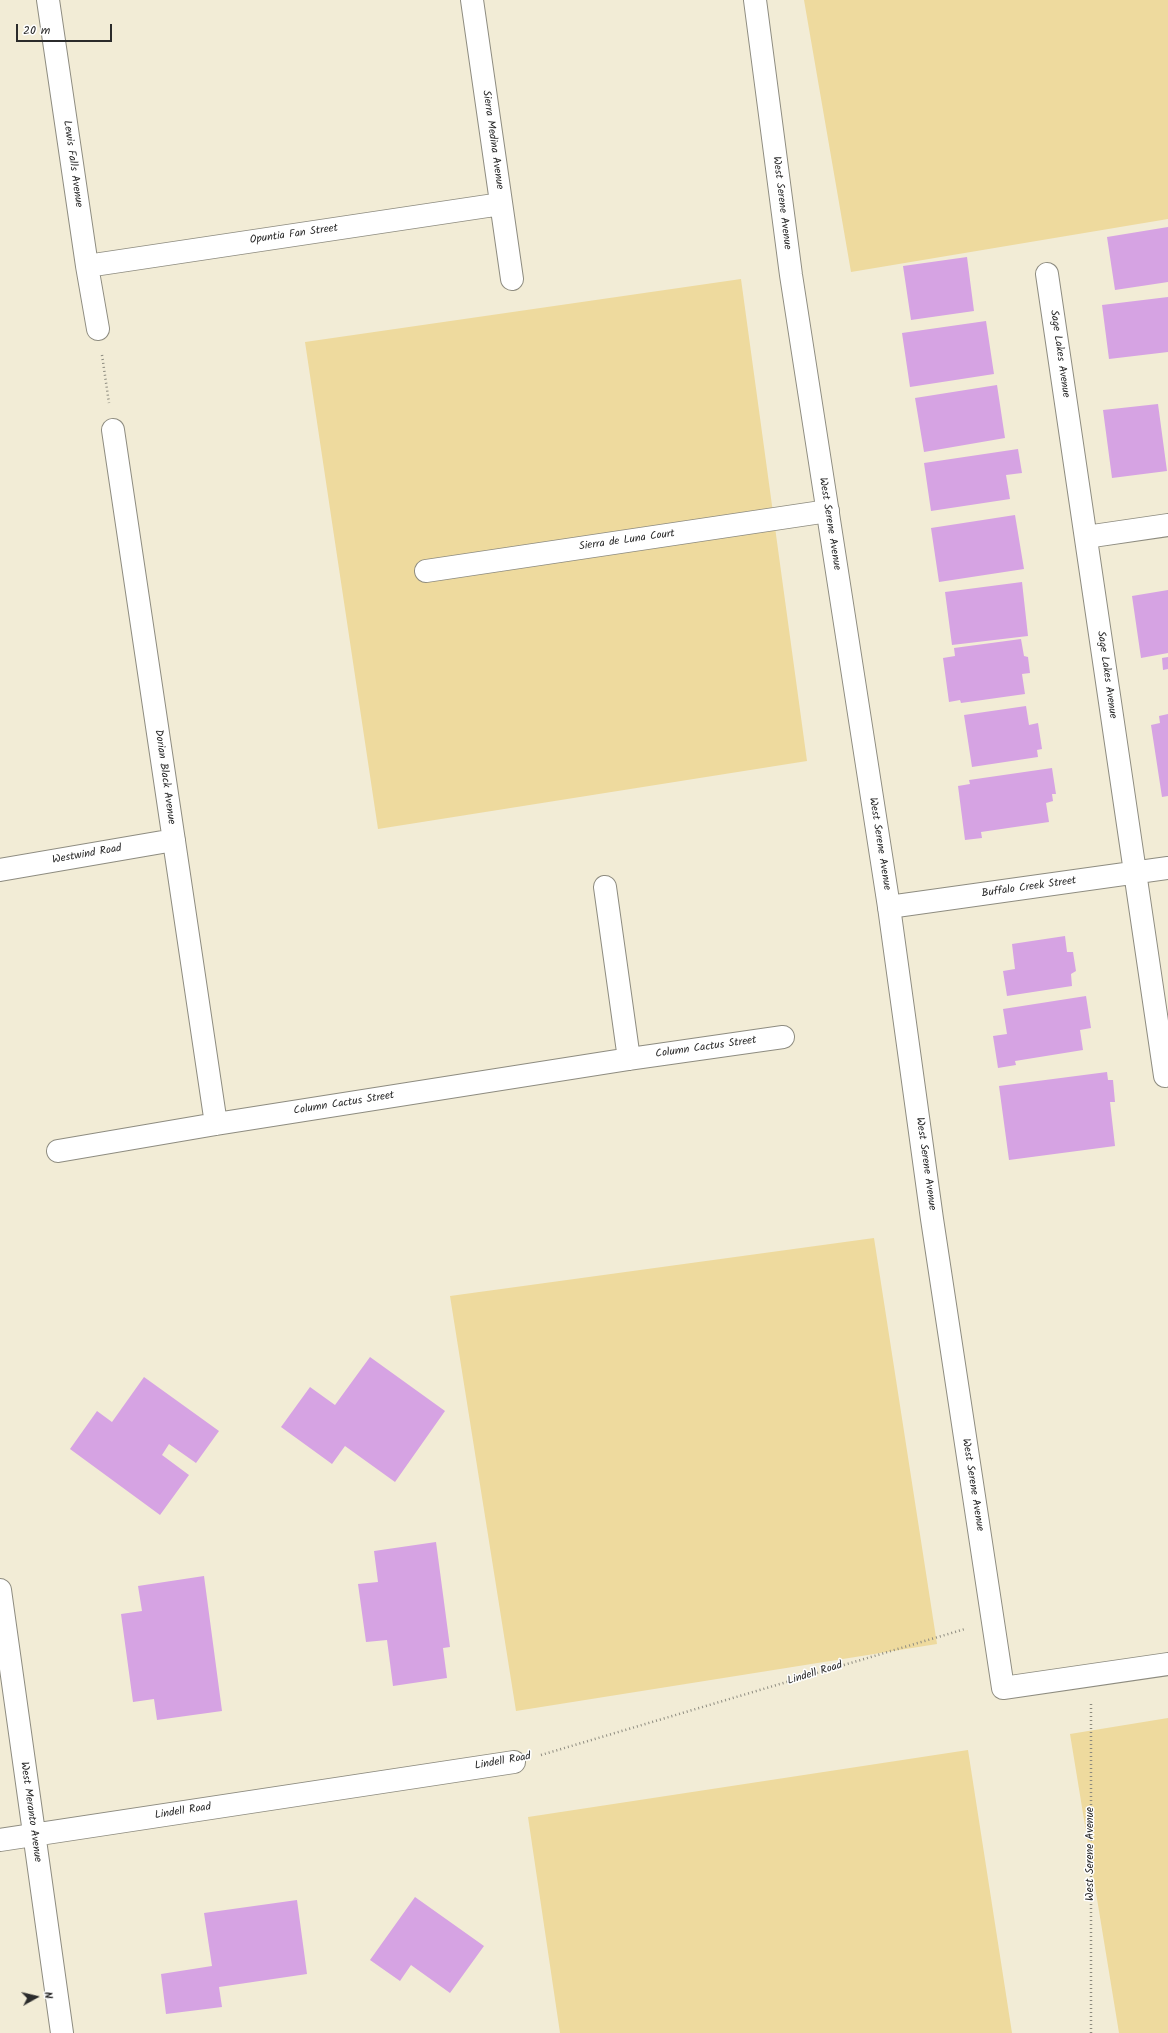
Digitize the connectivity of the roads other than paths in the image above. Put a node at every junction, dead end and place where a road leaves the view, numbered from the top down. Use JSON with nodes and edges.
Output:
{"nodes":[{"id":1,"x":48,"y":0,"type":"edge"},
{"id":2,"x":472,"y":0,"type":"edge"},
{"id":3,"x":754,"y":0,"type":"edge"},
{"id":4,"x":501,"y":204,"type":"junction"},
{"id":5,"x":87,"y":266,"type":"junction"},
{"id":6,"x":1047,"y":274,"type":"dead end"},
{"id":7,"x":512,"y":279,"type":"dead end"},
{"id":8,"x":98,"y":329,"type":"road end"},
{"id":9,"x":113,"y":430,"type":"road end"},
{"id":10,"x":828,"y":511,"type":"junction"},
{"id":11,"x":1168,"y":525,"type":"edge"},
{"id":12,"x":1086,"y":537,"type":"junction"},
{"id":13,"x":426,"y":571,"type":"dead end"},
{"id":14,"x":174,"y":840,"type":"junction"},
{"id":15,"x":1168,"y":868,"type":"edge"},
{"id":16,"x":0,"y":870,"type":"edge"},
{"id":17,"x":1135,"y":873,"type":"junction"},
{"id":18,"x":605,"y":887,"type":"dead end"},
{"id":19,"x":889,"y":907,"type":"junction"},
{"id":20,"x":783,"y":1037,"type":"dead end"},
{"id":21,"x":629,"y":1059,"type":"junction"},
{"id":22,"x":1165,"y":1076,"type":"dead end"},
{"id":23,"x":216,"y":1124,"type":"junction"},
{"id":24,"x":58,"y":1151,"type":"dead end"},
{"id":25,"x":0,"y":1590,"type":"edge"},
{"id":26,"x":1168,"y":1664,"type":"edge"},
{"id":27,"x":514,"y":1762,"type":"road end"},
{"id":28,"x":33,"y":1835,"type":"junction"},
{"id":29,"x":0,"y":1840,"type":"edge"},
{"id":30,"x":62,"y":2033,"type":"edge"}],
"edges":[{"from":1,"to":5,"type":"street","name":"Lewis Falls Avenue"},
{"from":2,"to":4,"type":"street","name":"Sierra Medina Avenue"},
{"from":3,"to":10,"type":"street","name":"West Serene Avenue"},
{"from":4,"to":5,"type":"street","name":"Opuntia Fan Street"},
{"from":4,"to":7,"type":"street","name":"Sierra Medina Avenue"},
{"from":5,"to":8,"type":"street","name":"Lewis Falls Avenue"},
{"from":6,"to":12,"type":"street","name":"Sage Lakes Avenue"},
{"from":9,"to":14,"type":"street","name":"Dorian Black Avenue"},
{"from":10,"to":13,"type":"street","name":"Sierra de Luna Court"},
{"from":10,"to":19,"type":"street","name":"West Serene Avenue"},
{"from":11,"to":12,"type":"street"},
{"from":12,"to":17,"type":"street","name":"Sage Lakes Avenue"},
{"from":14,"to":16,"type":"street","name":"Westwind Road"},
{"from":14,"to":23,"type":"street","name":"Dorian Black Avenue"},
{"from":15,"to":17,"type":"street","name":"Buffalo Creek Street"},
{"from":17,"to":19,"type":"street","name":"Buffalo Creek Street"},
{"from":17,"to":22,"type":"street","name":"Sage Lakes Avenue"},
{"from":18,"to":21,"type":"street"},
{"from":19,"to":26,"type":"street","name":"West Serene Avenue"},
{"from":20,"to":21,"type":"street","name":"Column Cactus Street"},
{"from":21,"to":23,"type":"street","name":"Column Cactus Street"},
{"from":23,"to":24,"type":"street","name":"Column Cactus Street"},
{"from":25,"to":28,"type":"street","name":"West Meranto Avenue"},
{"from":27,"to":28,"type":"street","name":"Lindell Road"},
{"from":28,"to":29,"type":"street","name":"Lindell Road"},
{"from":28,"to":30,"type":"street","name":"West Meranto Avenue"}]}
